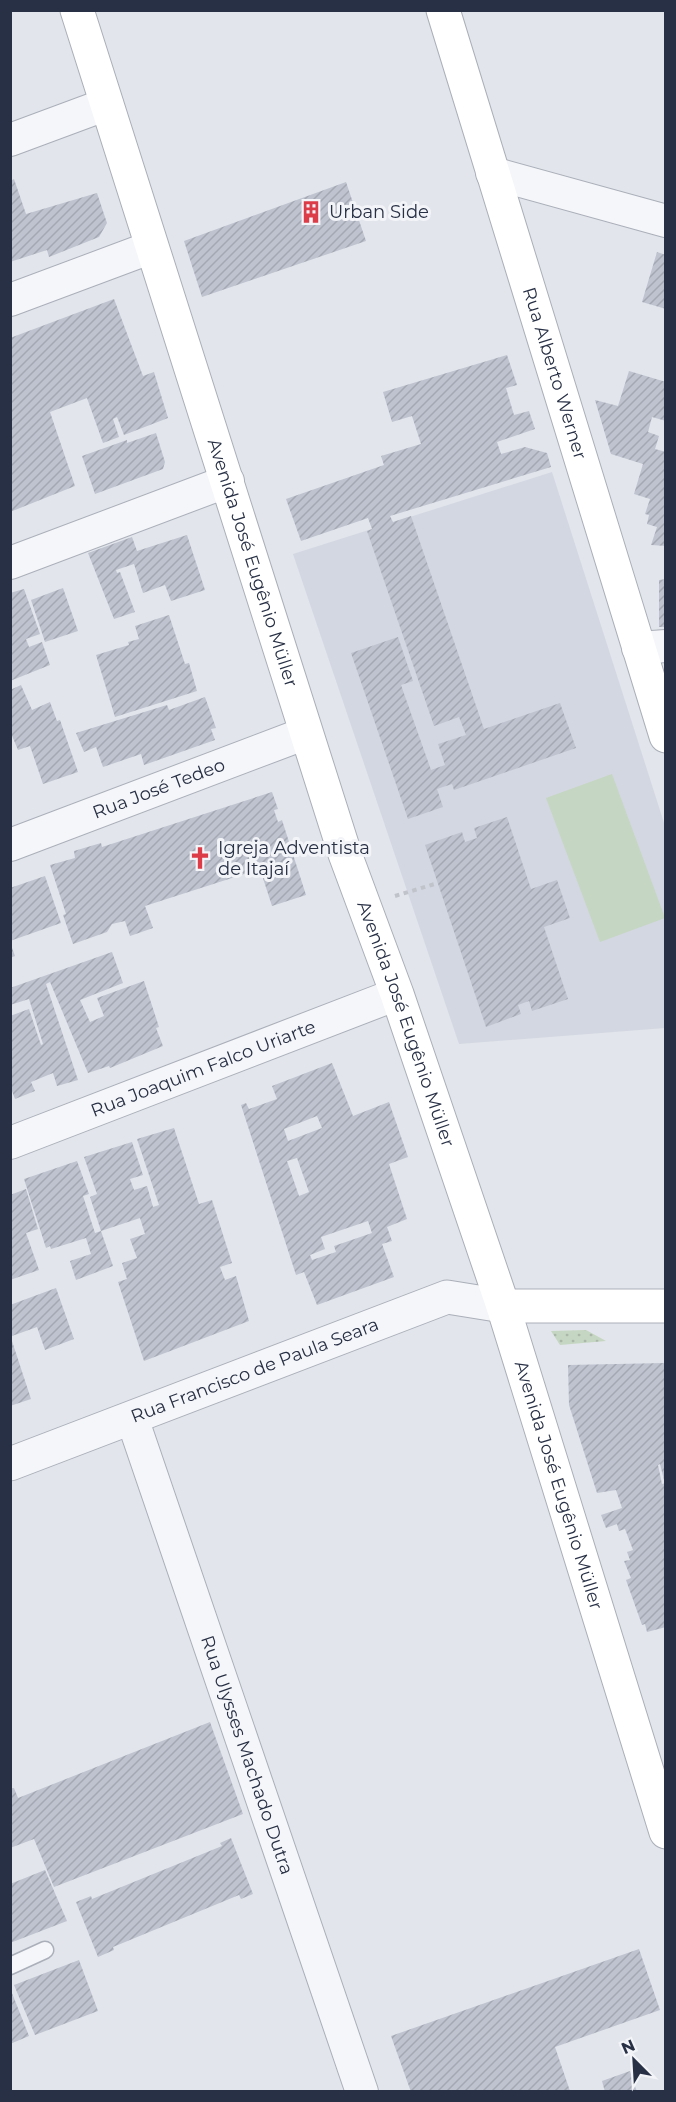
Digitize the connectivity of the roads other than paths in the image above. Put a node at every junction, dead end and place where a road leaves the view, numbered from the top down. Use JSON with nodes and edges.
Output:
{"nodes":[{"id":1,"x":77,"y":10,"type":"edge"},
{"id":2,"x":443,"y":10,"type":"edge"},
{"id":3,"x":107,"y":104,"type":"junction"},
{"id":4,"x":10,"y":140,"type":"edge"},
{"id":5,"x":492,"y":173,"type":"junction"},
{"id":6,"x":666,"y":221,"type":"edge"},
{"id":7,"x":152,"y":246,"type":"junction"},
{"id":8,"x":10,"y":300,"type":"edge"},
{"id":9,"x":228,"y":481,"type":"junction"},
{"id":10,"x":10,"y":563,"type":"edge"},
{"id":11,"x":652,"y":647,"type":"edge"},
{"id":12,"x":306,"y":733,"type":"junction"},
{"id":13,"x":666,"y":736,"type":"edge"},
{"id":14,"x":10,"y":845,"type":"edge"},
{"id":15,"x":397,"y":994,"type":"junction"},
{"id":16,"x":10,"y":1143,"type":"edge"},
{"id":17,"x":503,"y":1306,"type":"junction"},
{"id":18,"x":666,"y":1306,"type":"edge"},
{"id":19,"x":132,"y":1418,"type":"junction"},
{"id":20,"x":10,"y":1464,"type":"edge"},
{"id":21,"x":666,"y":1832,"type":"edge"},
{"id":22,"x":45,"y":1950,"type":"dead end"},
{"id":23,"x":10,"y":1965,"type":"edge"},
{"id":24,"x":362,"y":2091,"type":"edge"}],
"edges":[{"from":1,"to":3,"type":"main road","name":"Avenida José Eugênio Müller"},
{"from":2,"to":5,"type":"main road","name":"Rua Alberto Werner"},
{"from":3,"to":4,"type":"street"},
{"from":3,"to":7,"type":"main road","name":"Avenida José Eugênio Müller"},
{"from":5,"to":6,"type":"street"},
{"from":5,"to":11,"type":"main road","name":"Rua Alberto Werner"},
{"from":7,"to":8,"type":"street"},
{"from":7,"to":9,"type":"main road","name":"Avenida José Eugênio Müller"},
{"from":9,"to":10,"type":"street"},
{"from":9,"to":12,"type":"main road","name":"Avenida José Eugênio Müller"},
{"from":11,"to":13,"type":"main road","name":"Rua Alberto Werner"},
{"from":12,"to":14,"type":"street","name":"Rua José Tedeo"},
{"from":12,"to":15,"type":"main road","name":"Avenida José Eugênio Müller"},
{"from":15,"to":16,"type":"street","name":"Rua Joaquim Falco Uriarte"},
{"from":15,"to":17,"type":"main road","name":"Avenida José Eugênio Müller"},
{"from":17,"to":18,"type":"main road"},
{"from":17,"to":19,"type":"street","name":"Rua Francisco de Paula Seara"},
{"from":17,"to":21,"type":"main road","name":"Avenida José Eugênio Müller"},
{"from":19,"to":20,"type":"street","name":"Rua Francisco de Paula Seara"},
{"from":19,"to":24,"type":"street","name":"Rua Ulysses Machado Dutra"},
{"from":22,"to":23,"type":"lane"}]}
